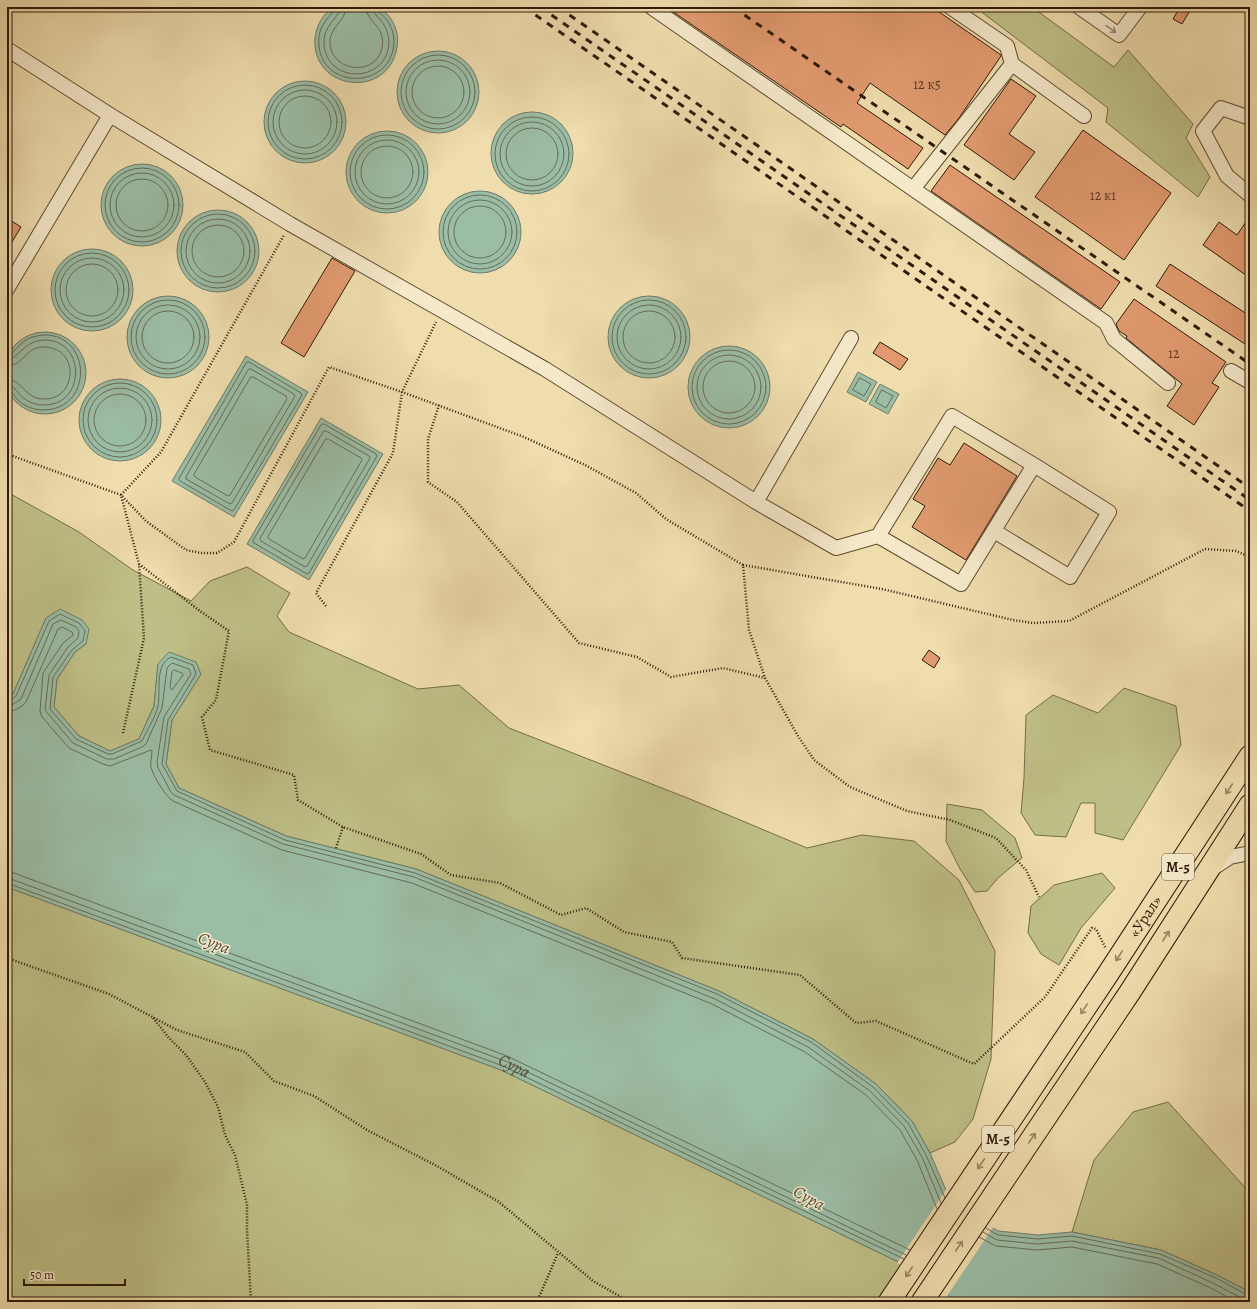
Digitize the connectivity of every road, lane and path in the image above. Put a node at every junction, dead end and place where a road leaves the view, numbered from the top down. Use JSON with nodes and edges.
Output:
{"nodes":[{"id":1,"x":651,"y":7,"type":"edge"},
{"id":2,"x":950,"y":7,"type":"edge"},
{"id":3,"x":1079,"y":7,"type":"edge"},
{"id":4,"x":1140,"y":7,"type":"edge"},
{"id":5,"x":7,"y":49,"type":"edge"},
{"id":6,"x":1012,"y":64,"type":"junction"},
{"id":7,"x":110,"y":115,"type":"junction"},
{"id":8,"x":1084,"y":116,"type":"dead end"},
{"id":9,"x":1250,"y":118,"type":"edge"},
{"id":10,"x":912,"y":189,"type":"junction"},
{"id":11,"x":1250,"y":195,"type":"edge"},
{"id":12,"x":290,"y":224,"type":"junction"},
{"id":13,"x":7,"y":288,"type":"edge"},
{"id":14,"x":442,"y":310,"type":"junction"},
{"id":15,"x":852,"y":338,"type":"dead end"},
{"id":16,"x":1230,"y":371,"type":"dead end"},
{"id":17,"x":1250,"y":382,"type":"edge"},
{"id":18,"x":1168,"y":383,"type":"dead end"},
{"id":19,"x":402,"y":392,"type":"junction"},
{"id":20,"x":439,"y":405,"type":"junction"},
{"id":21,"x":7,"y":454,"type":"edge"},
{"id":22,"x":1034,"y":465,"type":"junction"},
{"id":23,"x":121,"y":495,"type":"junction"},
{"id":24,"x":756,"y":502,"type":"junction"},
{"id":25,"x":994,"y":530,"type":"junction"},
{"id":26,"x":878,"y":536,"type":"junction"},
{"id":27,"x":1250,"y":556,"type":"edge"},
{"id":28,"x":139,"y":564,"type":"junction"},
{"id":29,"x":743,"y":565,"type":"junction"},
{"id":30,"x":326,"y":606,"type":"dead end"},
{"id":31,"x":766,"y":678,"type":"junction"},
{"id":32,"x":123,"y":733,"type":"dead end"},
{"id":33,"x":1250,"y":756,"type":"edge"},
{"id":34,"x":1250,"y":805,"type":"edge"},
{"id":35,"x":343,"y":827,"type":"junction"},
{"id":36,"x":336,"y":848,"type":"dead end"},
{"id":37,"x":1250,"y":853,"type":"edge"},
{"id":38,"x":1203,"y":878,"type":"junction"},
{"id":39,"x":1039,"y":897,"type":"dead end"},
{"id":40,"x":1109,"y":955,"type":"dead end"},
{"id":41,"x":7,"y":958,"type":"edge"},
{"id":42,"x":151,"y":1016,"type":"junction"},
{"id":43,"x":558,"y":1253,"type":"junction"},
{"id":44,"x":251,"y":1302,"type":"edge"},
{"id":45,"x":537,"y":1302,"type":"edge"},
{"id":46,"x":630,"y":1302,"type":"edge"},
{"id":47,"x":889,"y":1302,"type":"edge"},
{"id":48,"x":922,"y":1302,"type":"edge"}],
"edges":[{"from":1,"to":10,"type":"lane"},
{"from":2,"to":6,"type":"lane"},
{"from":3,"to":4,"type":"lane","one_way":true},
{"from":5,"to":7,"type":"lane"},
{"from":6,"to":8,"type":"lane"},
{"from":6,"to":10,"type":"lane"},
{"from":7,"to":12,"type":"lane"},
{"from":7,"to":13,"type":"lane"},
{"from":9,"to":11,"type":"lane"},
{"from":10,"to":18,"type":"lane"},
{"from":12,"to":14,"type":"lane"},
{"from":12,"to":23,"type":"path"},
{"from":14,"to":19,"type":"path"},
{"from":14,"to":24,"type":"lane"},
{"from":15,"to":24,"type":"lane"},
{"from":16,"to":17,"type":"lane"},
{"from":19,"to":20,"type":"path"},
{"from":19,"to":23,"type":"path"},
{"from":19,"to":30,"type":"path"},
{"from":20,"to":29,"type":"path"},
{"from":20,"to":31,"type":"path"},
{"from":21,"to":23,"type":"path"},
{"from":22,"to":25,"type":"lane"},
{"from":22,"to":25,"type":"lane"},
{"from":22,"to":26,"type":"lane"},
{"from":23,"to":28,"type":"path"},
{"from":24,"to":26,"type":"lane"},
{"from":25,"to":26,"type":"lane"},
{"from":27,"to":29,"type":"path"},
{"from":28,"to":32,"type":"path"},
{"from":28,"to":35,"type":"path"},
{"from":29,"to":31,"type":"path"},
{"from":31,"to":39,"type":"path"},
{"from":33,"to":47,"type":"highway","name":"«Урал»","number":"М-5","one_way":true},
{"from":34,"to":38,"type":"highway","name":"«Урал»","number":"М-5"},
{"from":35,"to":36,"type":"path"},
{"from":35,"to":40,"type":"path"},
{"from":37,"to":38,"type":"lane"},
{"from":48,"to":38,"type":"highway","name":"«Урал»","number":"М-5","one_way":true},
{"from":41,"to":42,"type":"path"},
{"from":42,"to":43,"type":"path"},
{"from":42,"to":44,"type":"path"},
{"from":43,"to":45,"type":"path"},
{"from":43,"to":46,"type":"path"}]}
